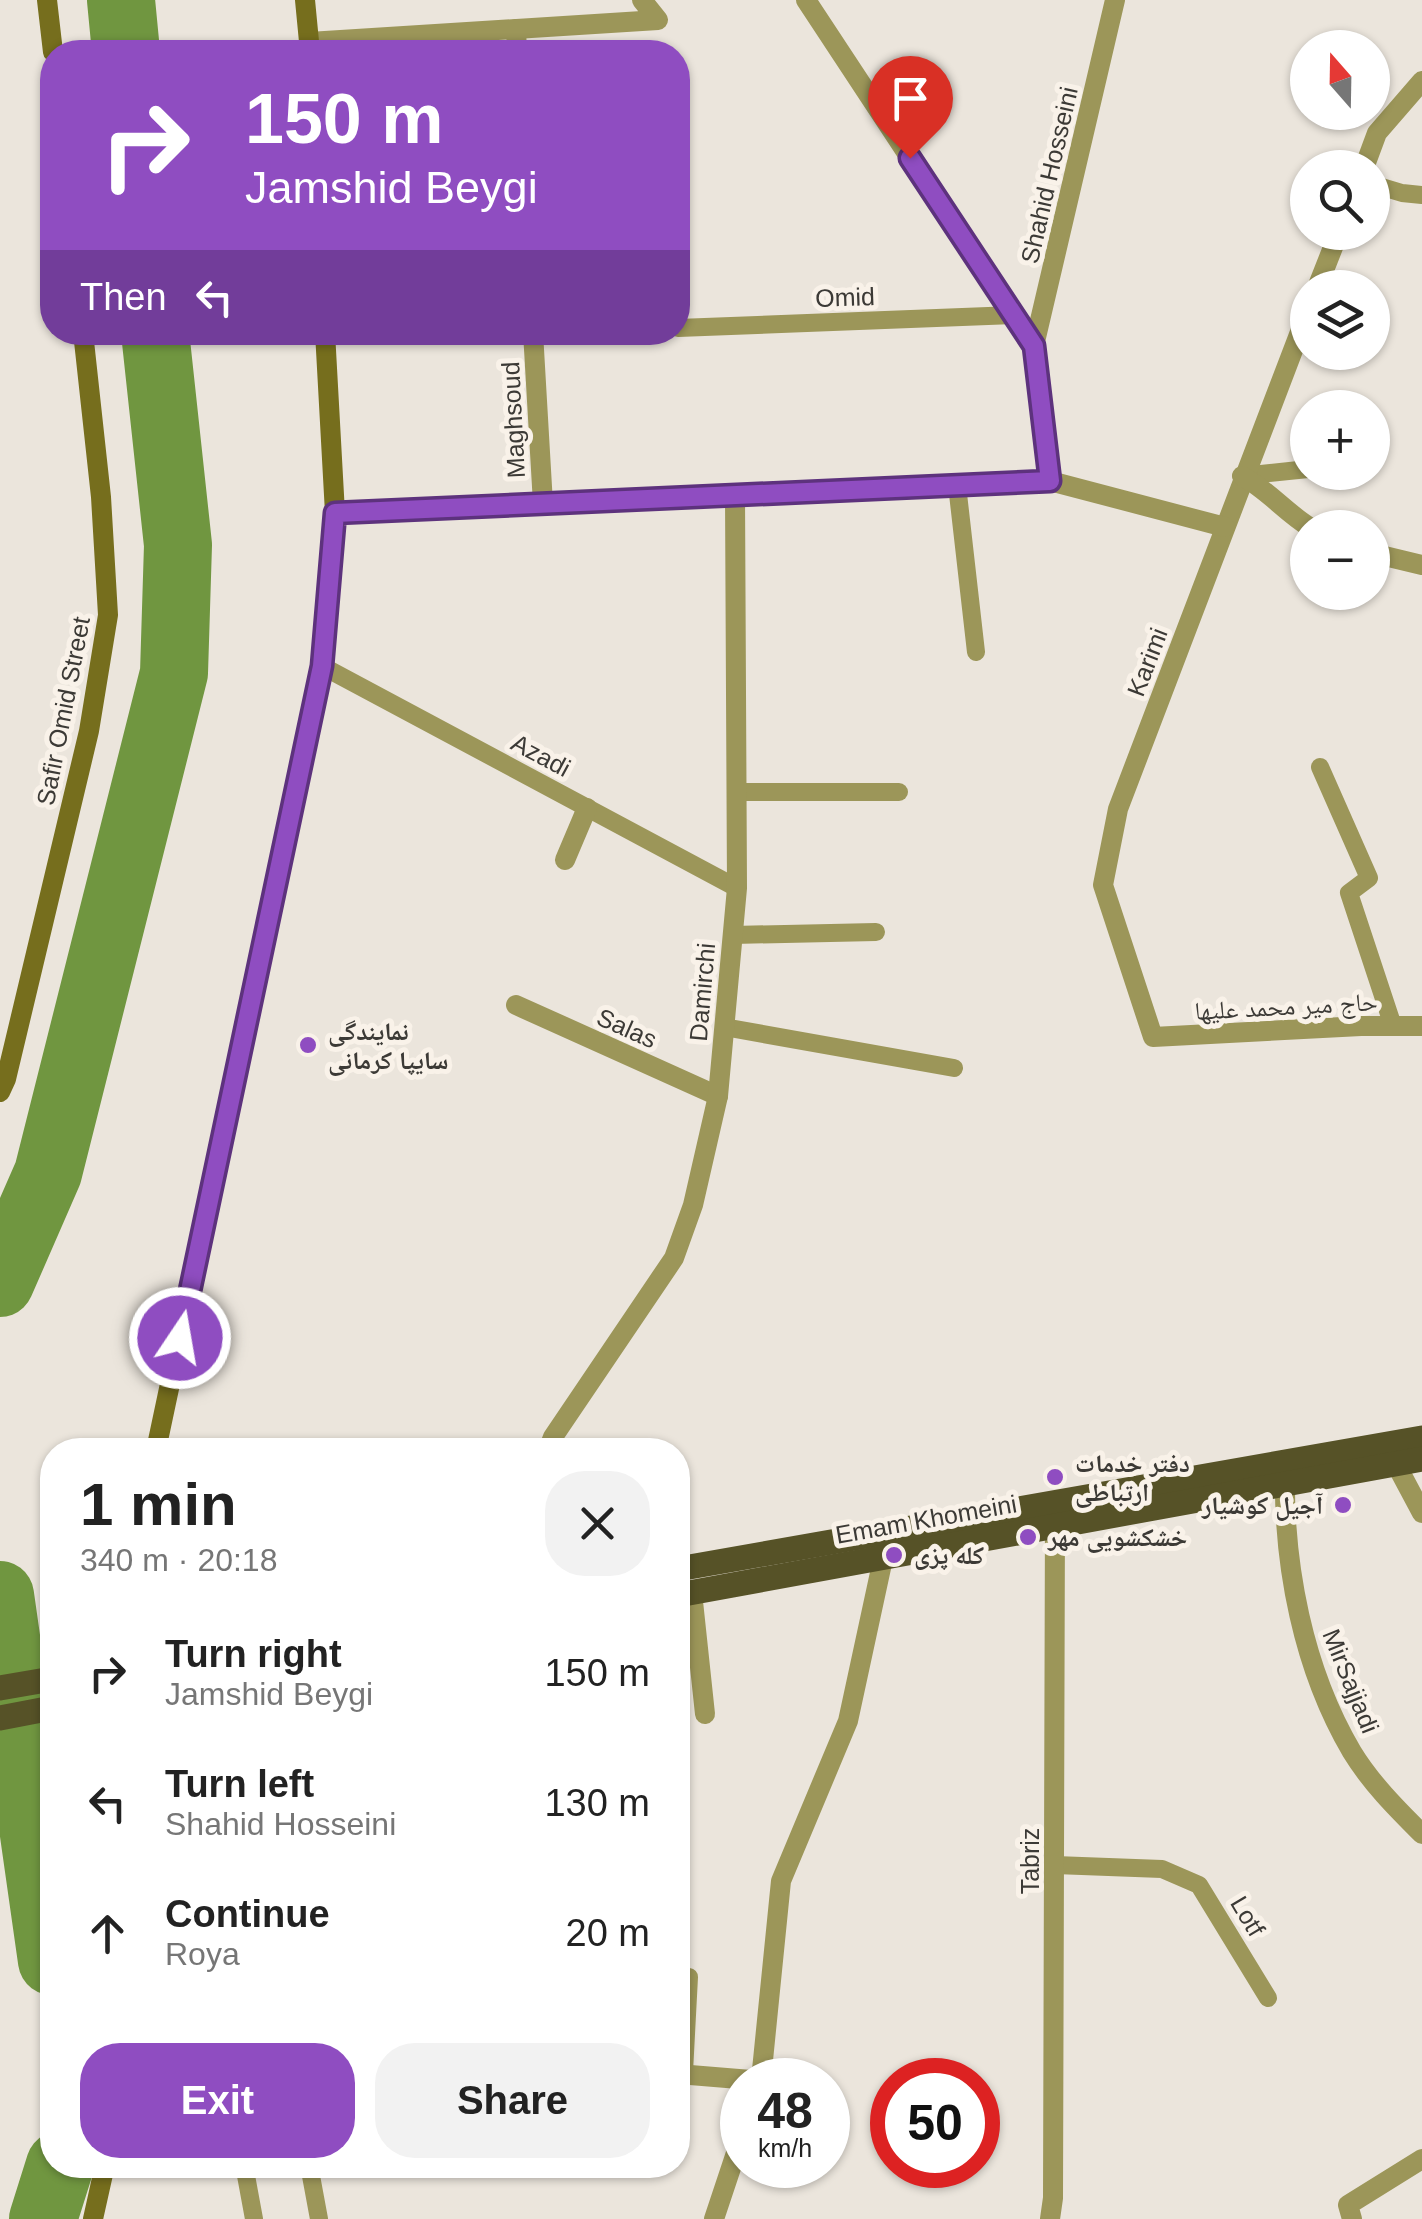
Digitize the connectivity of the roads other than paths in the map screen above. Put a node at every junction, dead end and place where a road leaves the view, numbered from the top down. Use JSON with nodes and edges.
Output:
{"nodes":[{"id":1,"x":48,"y":0,"type":"edge"},
{"id":2,"x":305,"y":0,"type":"edge"},
{"id":3,"x":642,"y":0,"type":"edge"},
{"id":4,"x":806,"y":0,"type":"edge"},
{"id":5,"x":1115,"y":0,"type":"edge"},
{"id":6,"x":516,"y":29,"type":"junction"},
{"id":7,"x":52,"y":40,"type":"edge"},
{"id":8,"x":308,"y":40,"type":"edge"},
{"id":9,"x":390,"y":40,"type":"edge"},
{"id":10,"x":516,"y":40,"type":"edge"},
{"id":11,"x":1422,"y":81,"type":"edge"},
{"id":12,"x":1370,"y":150,"type":"edge"},
{"id":13,"x":1390,"y":189,"type":"edge"},
{"id":14,"x":1422,"y":195,"type":"edge"},
{"id":15,"x":1014,"y":315,"type":"junction"},
{"id":16,"x":690,"y":328,"type":"edge"},
{"id":17,"x":84,"y":345,"type":"edge"},
{"id":18,"x":326,"y":345,"type":"edge"},
{"id":19,"x":534,"y":345,"type":"edge"},
{"id":20,"x":1034,"y":346,"type":"junction"},
{"id":21,"x":1290,"y":356,"type":"edge"},
{"id":22,"x":1290,"y":471,"type":"edge"},
{"id":23,"x":1242,"y":476,"type":"junction"},
{"id":24,"x":1050,"y":481,"type":"junction"},
{"id":25,"x":956,"y":485,"type":"junction"},
{"id":26,"x":735,"y":495,"type":"junction"},
{"id":27,"x":542,"y":504,"type":"junction"},
{"id":28,"x":335,"y":513,"type":"junction"},
{"id":29,"x":1290,"y":515,"type":"edge"},
{"id":30,"x":1226,"y":527,"type":"junction"},
{"id":31,"x":1390,"y":557,"type":"edge"},
{"id":32,"x":1422,"y":565,"type":"edge"},
{"id":33,"x":976,"y":652,"type":"dead end"},
{"id":34,"x":322,"y":666,"type":"junction"},
{"id":35,"x":1320,"y":766,"type":"dead end"},
{"id":36,"x":736,"y":792,"type":"junction"},
{"id":37,"x":899,"y":792,"type":"dead end"},
{"id":38,"x":587,"y":808,"type":"junction"},
{"id":39,"x":565,"y":860,"type":"dead end"},
{"id":40,"x":737,"y":888,"type":"junction"},
{"id":41,"x":876,"y":932,"type":"dead end"},
{"id":42,"x":733,"y":934,"type":"junction"},
{"id":43,"x":516,"y":1005,"type":"dead end"},
{"id":44,"x":1393,"y":1026,"type":"junction"},
{"id":45,"x":1422,"y":1026,"type":"edge"},
{"id":46,"x":724,"y":1027,"type":"junction"},
{"id":47,"x":1153,"y":1037,"type":"joint"},
{"id":48,"x":954,"y":1068,"type":"dead end"},
{"id":49,"x":0,"y":1092,"type":"edge"},
{"id":50,"x":718,"y":1096,"type":"junction"},
{"id":51,"x":159,"y":1438,"type":"edge"},
{"id":52,"x":553,"y":1438,"type":"edge"},
{"id":53,"x":1422,"y":1438,"type":"edge"},
{"id":54,"x":1401,"y":1456,"type":"edge"},
{"id":55,"x":1285,"y":1473,"type":"junction"},
{"id":56,"x":1422,"y":1513,"type":"edge"},
{"id":57,"x":1055,"y":1514,"type":"junction"},
{"id":58,"x":886,"y":1545,"type":"junction"},
{"id":59,"x":690,"y":1568,"type":"edge"},
{"id":60,"x":690,"y":1592,"type":"edge"},
{"id":61,"x":690,"y":1628,"type":"edge"},
{"id":62,"x":40,"y":1681,"type":"edge"},
{"id":63,"x":0,"y":1688,"type":"edge"},
{"id":64,"x":40,"y":1710,"type":"edge"},
{"id":65,"x":705,"y":1714,"type":"dead end"},
{"id":66,"x":0,"y":1718,"type":"edge"},
{"id":67,"x":1422,"y":1834,"type":"edge"},
{"id":68,"x":1054,"y":1865,"type":"junction"},
{"id":69,"x":1268,"y":1998,"type":"dead end"},
{"id":70,"x":763,"y":2058,"type":"edge"},
{"id":71,"x":690,"y":2074,"type":"edge"},
{"id":72,"x":720,"y":2077,"type":"edge"},
{"id":73,"x":1422,"y":2160,"type":"edge"},
{"id":74,"x":102,"y":2178,"type":"edge"},
{"id":75,"x":246,"y":2178,"type":"edge"},
{"id":76,"x":311,"y":2178,"type":"edge"},
{"id":77,"x":724,"y":2188,"type":"edge"},
{"id":78,"x":1350,"y":2212,"type":"edge"},
{"id":79,"x":93,"y":2219,"type":"edge"},
{"id":80,"x":254,"y":2219,"type":"edge"},
{"id":81,"x":319,"y":2219,"type":"edge"},
{"id":82,"x":714,"y":2219,"type":"edge"},
{"id":83,"x":1050,"y":2219,"type":"edge"}],
"edges":[{"from":1,"to":7,"type":"main road"},
{"from":2,"to":8,"type":"main road"},
{"from":3,"to":6,"type":"street"},
{"from":4,"to":15,"type":"street"},
{"from":5,"to":20,"type":"street","name":"Shahid Hosseini"},
{"from":6,"to":9,"type":"street"},
{"from":6,"to":10,"type":"street"},
{"from":11,"to":12,"type":"street"},
{"from":13,"to":14,"type":"lane"},
{"from":15,"to":16,"type":"lane","name":"Omid"},
{"from":15,"to":20,"type":"street"},
{"from":17,"to":49,"type":"main road","name":"Safir Omid Street"},
{"from":18,"to":28,"type":"main road"},
{"from":19,"to":27,"type":"street","name":"Maghsoud"},
{"from":20,"to":24,"type":"street","name":"Shahid Hosseini"},
{"from":21,"to":23,"type":"street","name":"Karimi"},
{"from":22,"to":23,"type":"lane"},
{"from":23,"to":29,"type":"street"},
{"from":23,"to":30,"type":"street","name":"Karimi"},
{"from":24,"to":25,"type":"street"},
{"from":24,"to":30,"type":"street"},
{"from":25,"to":26,"type":"street"},
{"from":25,"to":33,"type":"lane"},
{"from":26,"to":27,"type":"street"},
{"from":26,"to":36,"type":"street","name":"Damirchi"},
{"from":27,"to":28,"type":"street"},
{"from":28,"to":34,"type":"main road"},
{"from":30,"to":47,"type":"street","name":"Karimi"},
{"from":31,"to":32,"type":"street"},
{"from":34,"to":38,"type":"lane","name":"Azadi"},
{"from":34,"to":51,"type":"main road"},
{"from":35,"to":44,"type":"lane"},
{"from":36,"to":37,"type":"lane"},
{"from":36,"to":40,"type":"street","name":"Damirchi"},
{"from":38,"to":39,"type":"street"},
{"from":38,"to":40,"type":"lane","name":"Azadi"},
{"from":40,"to":42,"type":"street","name":"Damirchi"},
{"from":41,"to":42,"type":"lane"},
{"from":42,"to":46,"type":"street","name":"Damirchi"},
{"from":43,"to":50,"type":"street","name":"Salas"},
{"from":44,"to":45,"type":"street","name":"حاج میر محمد علیها"},
{"from":44,"to":47,"type":"street","name":"حاج میر محمد علیها"},
{"from":46,"to":48,"type":"lane"},
{"from":46,"to":50,"type":"street","name":"Damirchi"},
{"from":50,"to":52,"type":"street","name":"Damirchi"},
{"from":53,"to":54,"type":"main road","name":"Emam Khomeini"},
{"from":54,"to":55,"type":"main road","name":"Emam Khomeini"},
{"from":54,"to":56,"type":"street"},
{"from":55,"to":57,"type":"main road","name":"Emam Khomeini"},
{"from":55,"to":67,"type":"street","name":"MirSajjadi"},
{"from":57,"to":58,"type":"main road","name":"Emam Khomeini"},
{"from":57,"to":68,"type":"street","name":"Tabriz"},
{"from":58,"to":59,"type":"main road","name":"Emam Khomeini"},
{"from":58,"to":60,"type":"main road","name":"Emam Khomeini"},
{"from":58,"to":70,"type":"street"},
{"from":61,"to":65,"type":"street"},
{"from":62,"to":63,"type":"main road"},
{"from":64,"to":66,"type":"main road"},
{"from":68,"to":69,"type":"lane","name":"Lotf"},
{"from":68,"to":83,"type":"street","name":"Tabriz"},
{"from":71,"to":72,"type":"street"},
{"from":73,"to":78,"type":"street"},
{"from":74,"to":79,"type":"main road"},
{"from":75,"to":80,"type":"lane"},
{"from":76,"to":81,"type":"lane"},
{"from":77,"to":82,"type":"street"}]}
